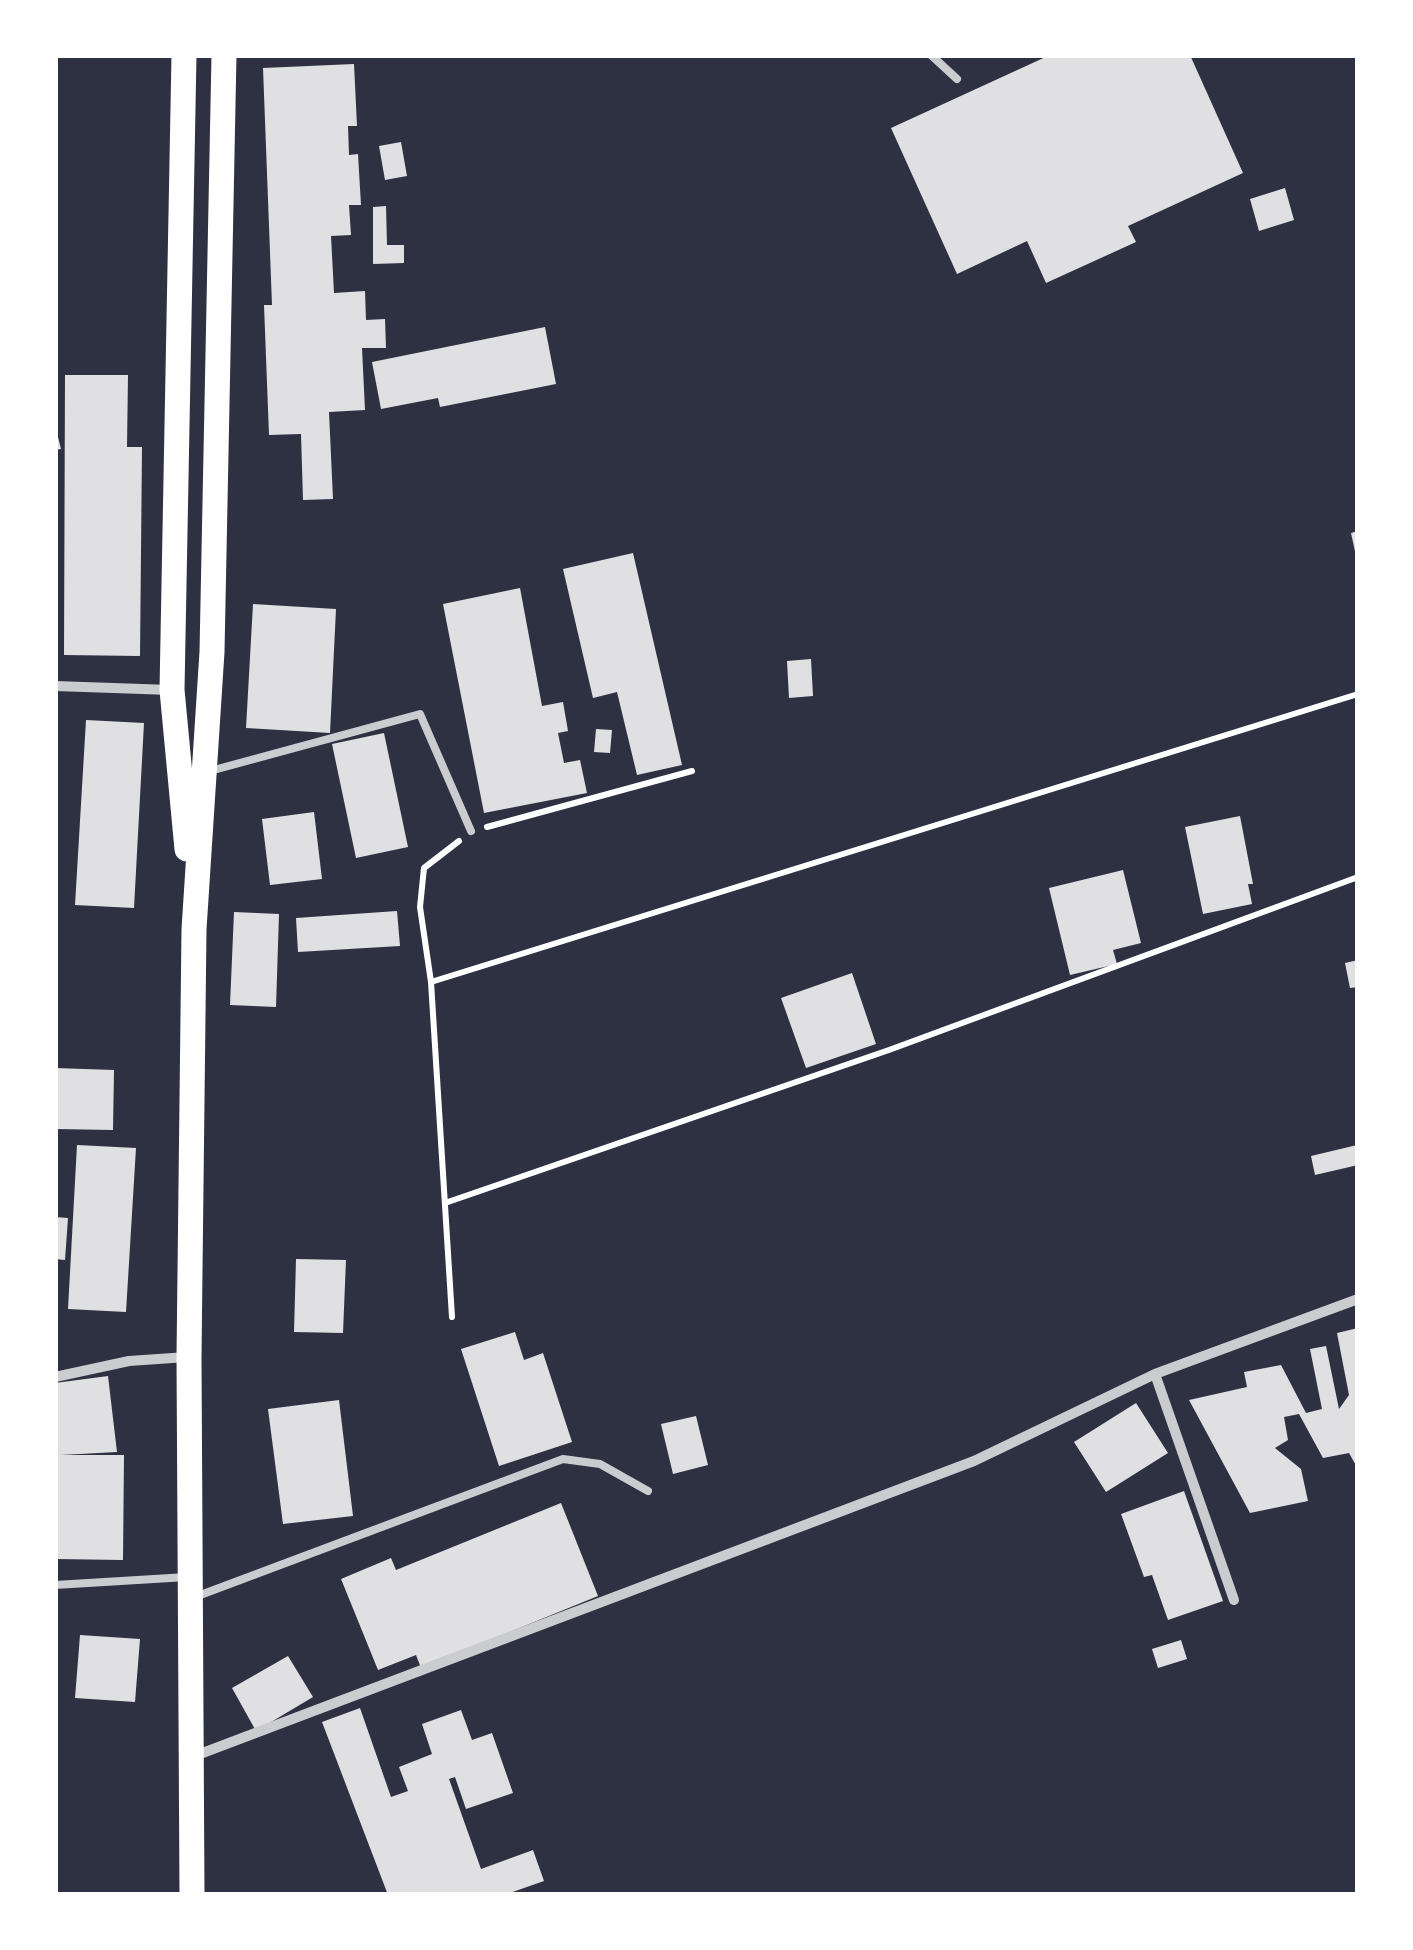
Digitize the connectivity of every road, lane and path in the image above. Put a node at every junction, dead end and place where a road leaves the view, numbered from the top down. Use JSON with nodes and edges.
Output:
{"nodes":[{"id":1,"x":184,"y":55,"type":"edge"},
{"id":2,"x":224,"y":55,"type":"edge"},
{"id":3,"x":931,"y":55,"type":"edge"},
{"id":4,"x":957,"y":78,"type":"dead end"},
{"id":5,"x":55,"y":686,"type":"edge"},
{"id":6,"x":172,"y":690,"type":"junction"},
{"id":7,"x":1358,"y":694,"type":"edge"},
{"id":8,"x":692,"y":771,"type":"dead end"},
{"id":9,"x":204,"y":772,"type":"junction"},
{"id":10,"x":471,"y":832,"type":"junction"},
{"id":11,"x":1358,"y":878,"type":"edge"},
{"id":12,"x":194,"y":929,"type":"junction"},
{"id":13,"x":431,"y":982,"type":"junction"},
{"id":14,"x":444,"y":1203,"type":"junction"},
{"id":15,"x":1358,"y":1299,"type":"edge"},
{"id":16,"x":452,"y":1317,"type":"dead end"},
{"id":17,"x":189,"y":1357,"type":"junction"},
{"id":18,"x":1155,"y":1374,"type":"junction"},
{"id":19,"x":55,"y":1377,"type":"edge"},
{"id":20,"x":648,"y":1491,"type":"dead end"},
{"id":21,"x":55,"y":1585,"type":"edge"},
{"id":22,"x":191,"y":1588,"type":"junction"},
{"id":23,"x":1234,"y":1600,"type":"dead end"},
{"id":24,"x":192,"y":1756,"type":"junction"},
{"id":25,"x":192,"y":1895,"type":"edge"}],
"edges":[{"from":1,"to":6,"type":"main road"},
{"from":2,"to":9,"type":"main road"},
{"from":3,"to":4,"type":"lane"},
{"from":5,"to":6,"type":"street"},
{"from":6,"to":12,"type":"main road"},
{"from":7,"to":13,"type":"path"},
{"from":8,"to":10,"type":"path"},
{"from":9,"to":10,"type":"lane"},
{"from":9,"to":12,"type":"main road"},
{"from":10,"to":13,"type":"path"},
{"from":11,"to":14,"type":"path"},
{"from":12,"to":17,"type":"main road"},
{"from":13,"to":14,"type":"path"},
{"from":14,"to":16,"type":"path"},
{"from":15,"to":18,"type":"street"},
{"from":17,"to":19,"type":"street"},
{"from":17,"to":22,"type":"main road"},
{"from":18,"to":23,"type":"street"},
{"from":18,"to":24,"type":"street"},
{"from":20,"to":22,"type":"lane"},
{"from":21,"to":22,"type":"lane"},
{"from":22,"to":24,"type":"main road"},
{"from":24,"to":25,"type":"main road"}]}
